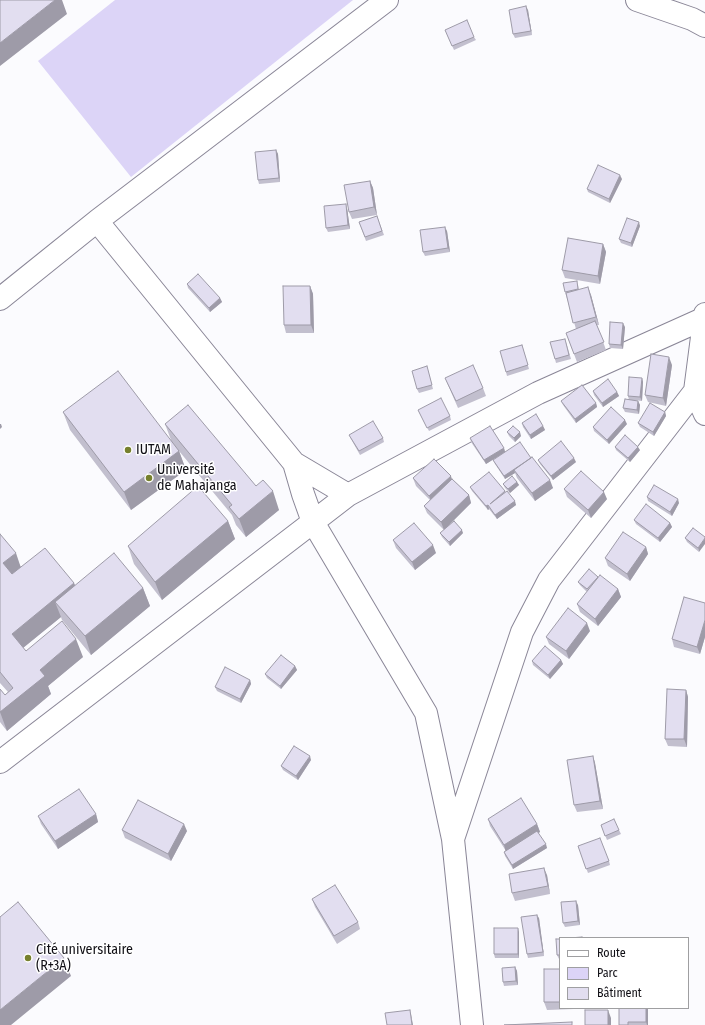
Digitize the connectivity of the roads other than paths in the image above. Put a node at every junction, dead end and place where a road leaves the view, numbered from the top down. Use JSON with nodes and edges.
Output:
{"nodes":[{"id":1,"x":387,"y":0,"type":"edge"},
{"id":2,"x":637,"y":0,"type":"edge"},
{"id":3,"x":705,"y":26,"type":"edge"},
{"id":4,"x":97,"y":221,"type":"junction"},
{"id":5,"x":0,"y":299,"type":"edge"},
{"id":6,"x":705,"y":317,"type":"edge"},
{"id":7,"x":695,"y":391,"type":"junction"},
{"id":8,"x":705,"y":414,"type":"edge"},
{"id":9,"x":294,"y":463,"type":"junction"},
{"id":10,"x":348,"y":495,"type":"junction"},
{"id":11,"x":313,"y":522,"type":"junction"},
{"id":12,"x":0,"y":762,"type":"edge"},
{"id":13,"x":453,"y":839,"type":"junction"},
{"id":14,"x":472,"y":1025,"type":"edge"}],
"edges":[{"from":1,"to":4,"type":"street"},
{"from":2,"to":3,"type":"street"},
{"from":4,"to":5,"type":"street"},
{"from":4,"to":9,"type":"street"},
{"from":6,"to":7,"type":"street"},
{"from":6,"to":10,"type":"street"},
{"from":7,"to":8,"type":"street"},
{"from":7,"to":13,"type":"street"},
{"from":9,"to":10,"type":"street"},
{"from":9,"to":11,"type":"street"},
{"from":10,"to":11,"type":"street"},
{"from":11,"to":12,"type":"street"},
{"from":11,"to":13,"type":"street"},
{"from":13,"to":14,"type":"street"}]}
